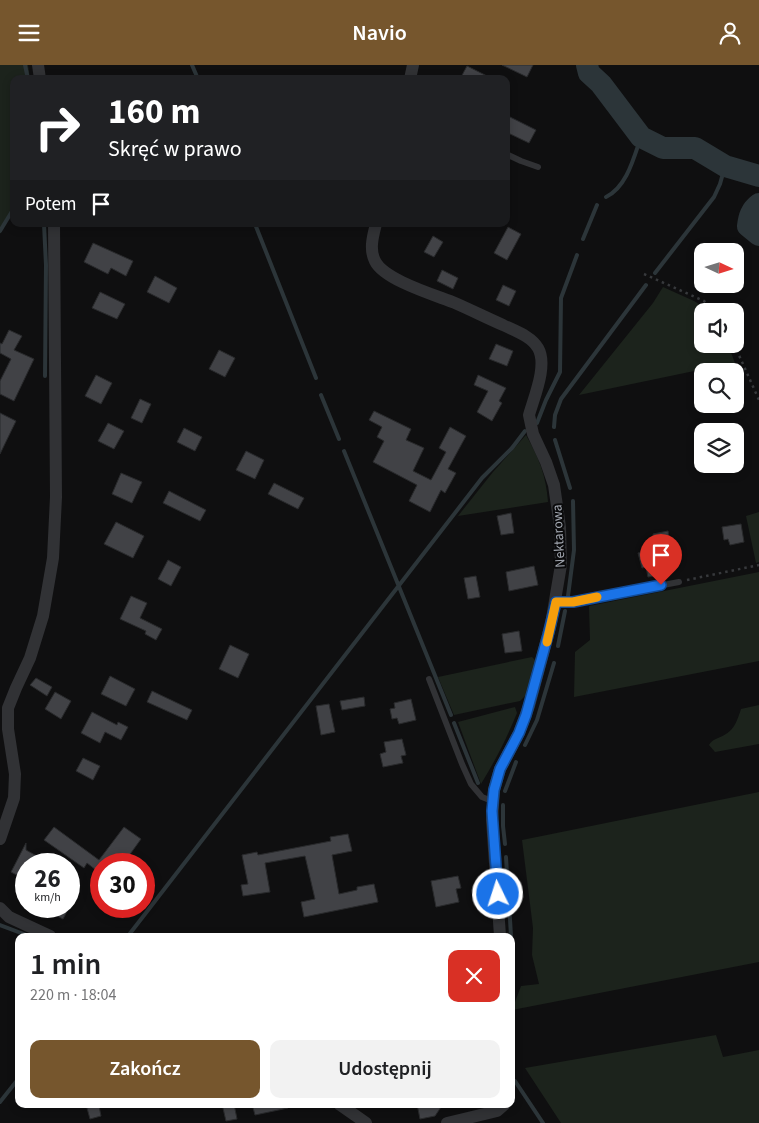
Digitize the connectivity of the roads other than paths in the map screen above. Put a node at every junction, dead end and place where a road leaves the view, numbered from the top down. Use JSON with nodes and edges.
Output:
{"nodes":[{"id":1,"x":510,"y":156,"type":"edge"},
{"id":2,"x":538,"y":167,"type":"dead end"},
{"id":3,"x":54,"y":227,"type":"edge"},
{"id":4,"x":375,"y":227,"type":"edge"},
{"id":5,"x":678,"y":582,"type":"road end"},
{"id":6,"x":556,"y":602,"type":"junction"},
{"id":7,"x":429,"y":679,"type":"dead end"},
{"id":8,"x":492,"y":801,"type":"junction"},
{"id":9,"x":0,"y":839,"type":"edge"},
{"id":10,"x":0,"y":908,"type":"edge"},
{"id":11,"x":44,"y":933,"type":"edge"},
{"id":12,"x":500,"y":933,"type":"edge"},
{"id":13,"x":345,"y":1108,"type":"edge"},
{"id":14,"x":500,"y":1108,"type":"edge"},
{"id":15,"x":366,"y":1123,"type":"edge"},
{"id":16,"x":447,"y":1123,"type":"edge"}],
"edges":[{"from":1,"to":2,"type":"lane"},
{"from":3,"to":9,"type":"street"},
{"from":4,"to":6,"type":"street","name":"Nektarowa"},
{"from":5,"to":6,"type":"lane"},
{"from":6,"to":8,"type":"street","name":"Nektarowa"},
{"from":7,"to":8,"type":"lane"},
{"from":8,"to":12,"type":"street","name":"Nektarowa"},
{"from":10,"to":11,"type":"street"},
{"from":13,"to":15,"type":"street"},
{"from":14,"to":16,"type":"street"}]}
